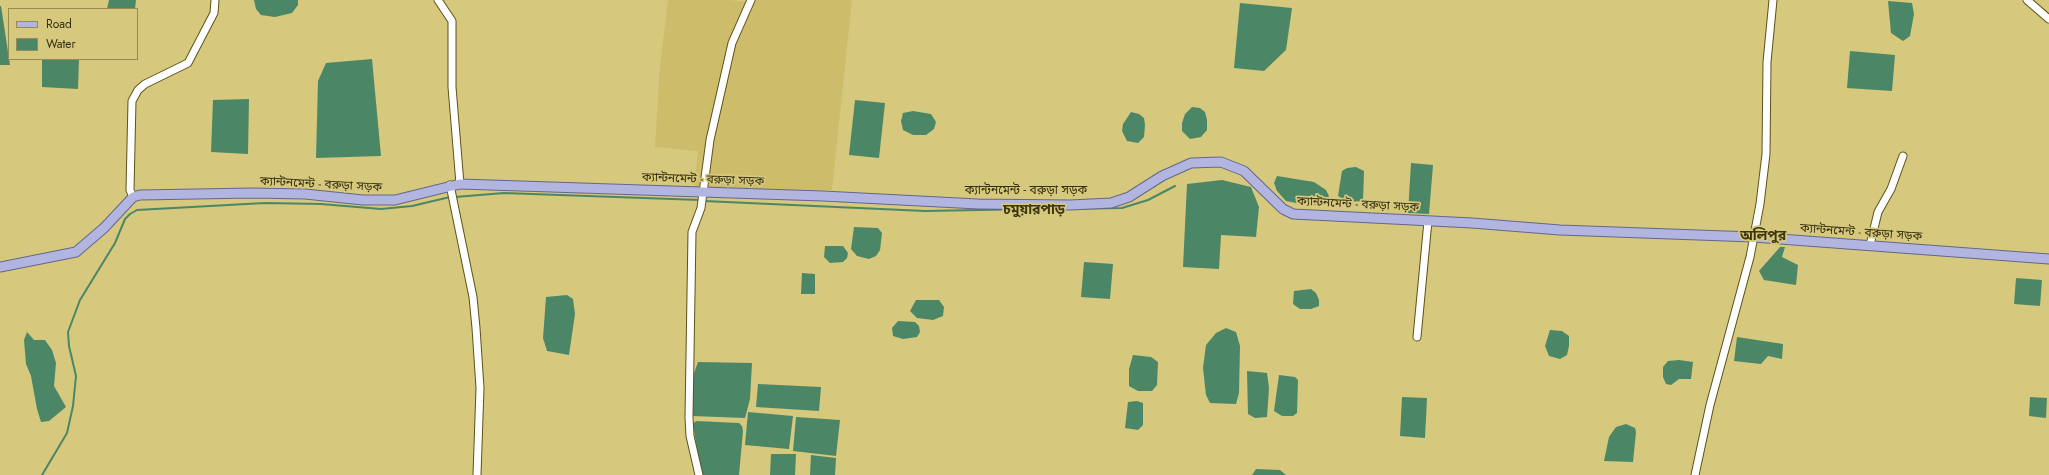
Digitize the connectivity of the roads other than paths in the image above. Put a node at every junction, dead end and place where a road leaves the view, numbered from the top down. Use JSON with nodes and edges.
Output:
{"nodes":[{"id":1,"x":215,"y":0,"type":"edge"},
{"id":2,"x":438,"y":0,"type":"edge"},
{"id":3,"x":751,"y":0,"type":"edge"},
{"id":4,"x":1773,"y":0,"type":"edge"},
{"id":5,"x":2027,"y":0,"type":"edge"},
{"id":6,"x":2049,"y":18,"type":"edge"},
{"id":7,"x":1903,"y":156,"type":"dead end"},
{"id":8,"x":460,"y":184,"type":"junction"},
{"id":9,"x":450,"y":186,"type":"junction"},
{"id":10,"x":704,"y":193,"type":"junction"},
{"id":11,"x":132,"y":197,"type":"junction"},
{"id":12,"x":1428,"y":221,"type":"junction"},
{"id":13,"x":1753,"y":237,"type":"junction"},
{"id":14,"x":1870,"y":245,"type":"junction"},
{"id":15,"x":2049,"y":258,"type":"edge"},
{"id":16,"x":0,"y":267,"type":"edge"},
{"id":17,"x":1417,"y":337,"type":"dead end"},
{"id":18,"x":477,"y":475,"type":"edge"},
{"id":19,"x":699,"y":475,"type":"edge"},
{"id":20,"x":1695,"y":475,"type":"edge"}],
"edges":[{"from":1,"to":11,"type":"street"},
{"from":2,"to":8,"type":"street"},
{"from":3,"to":10,"type":"street"},
{"from":4,"to":13,"type":"street"},
{"from":5,"to":6,"type":"street"},
{"from":7,"to":14,"type":"street"},
{"from":8,"to":9,"type":"main road","name":"ক্যান্টনমেন্ট - বরুড়া সড়ক"},
{"from":8,"to":10,"type":"main road","name":"ক্যান্টনমেন্ট - বরুড়া সড়ক"},
{"from":9,"to":11,"type":"main road","name":"ক্যান্টনমেন্ট - বরুড়া সড়ক"},
{"from":9,"to":18,"type":"street"},
{"from":10,"to":12,"type":"main road","name":"ক্যান্টনমেন্ট - বরুড়া সড়ক"},
{"from":10,"to":19,"type":"street"},
{"from":11,"to":16,"type":"main road"},
{"from":12,"to":13,"type":"main road","name":"ক্যান্টনমেন্ট - বরুড়া সড়ক"},
{"from":12,"to":17,"type":"street"},
{"from":13,"to":14,"type":"main road","name":"ক্যান্টনমেন্ট - বরুড়া সড়ক"},
{"from":13,"to":20,"type":"street"},
{"from":14,"to":15,"type":"main road","name":"ক্যান্টনমেন্ট - বরুড়া সড়ক"}]}
